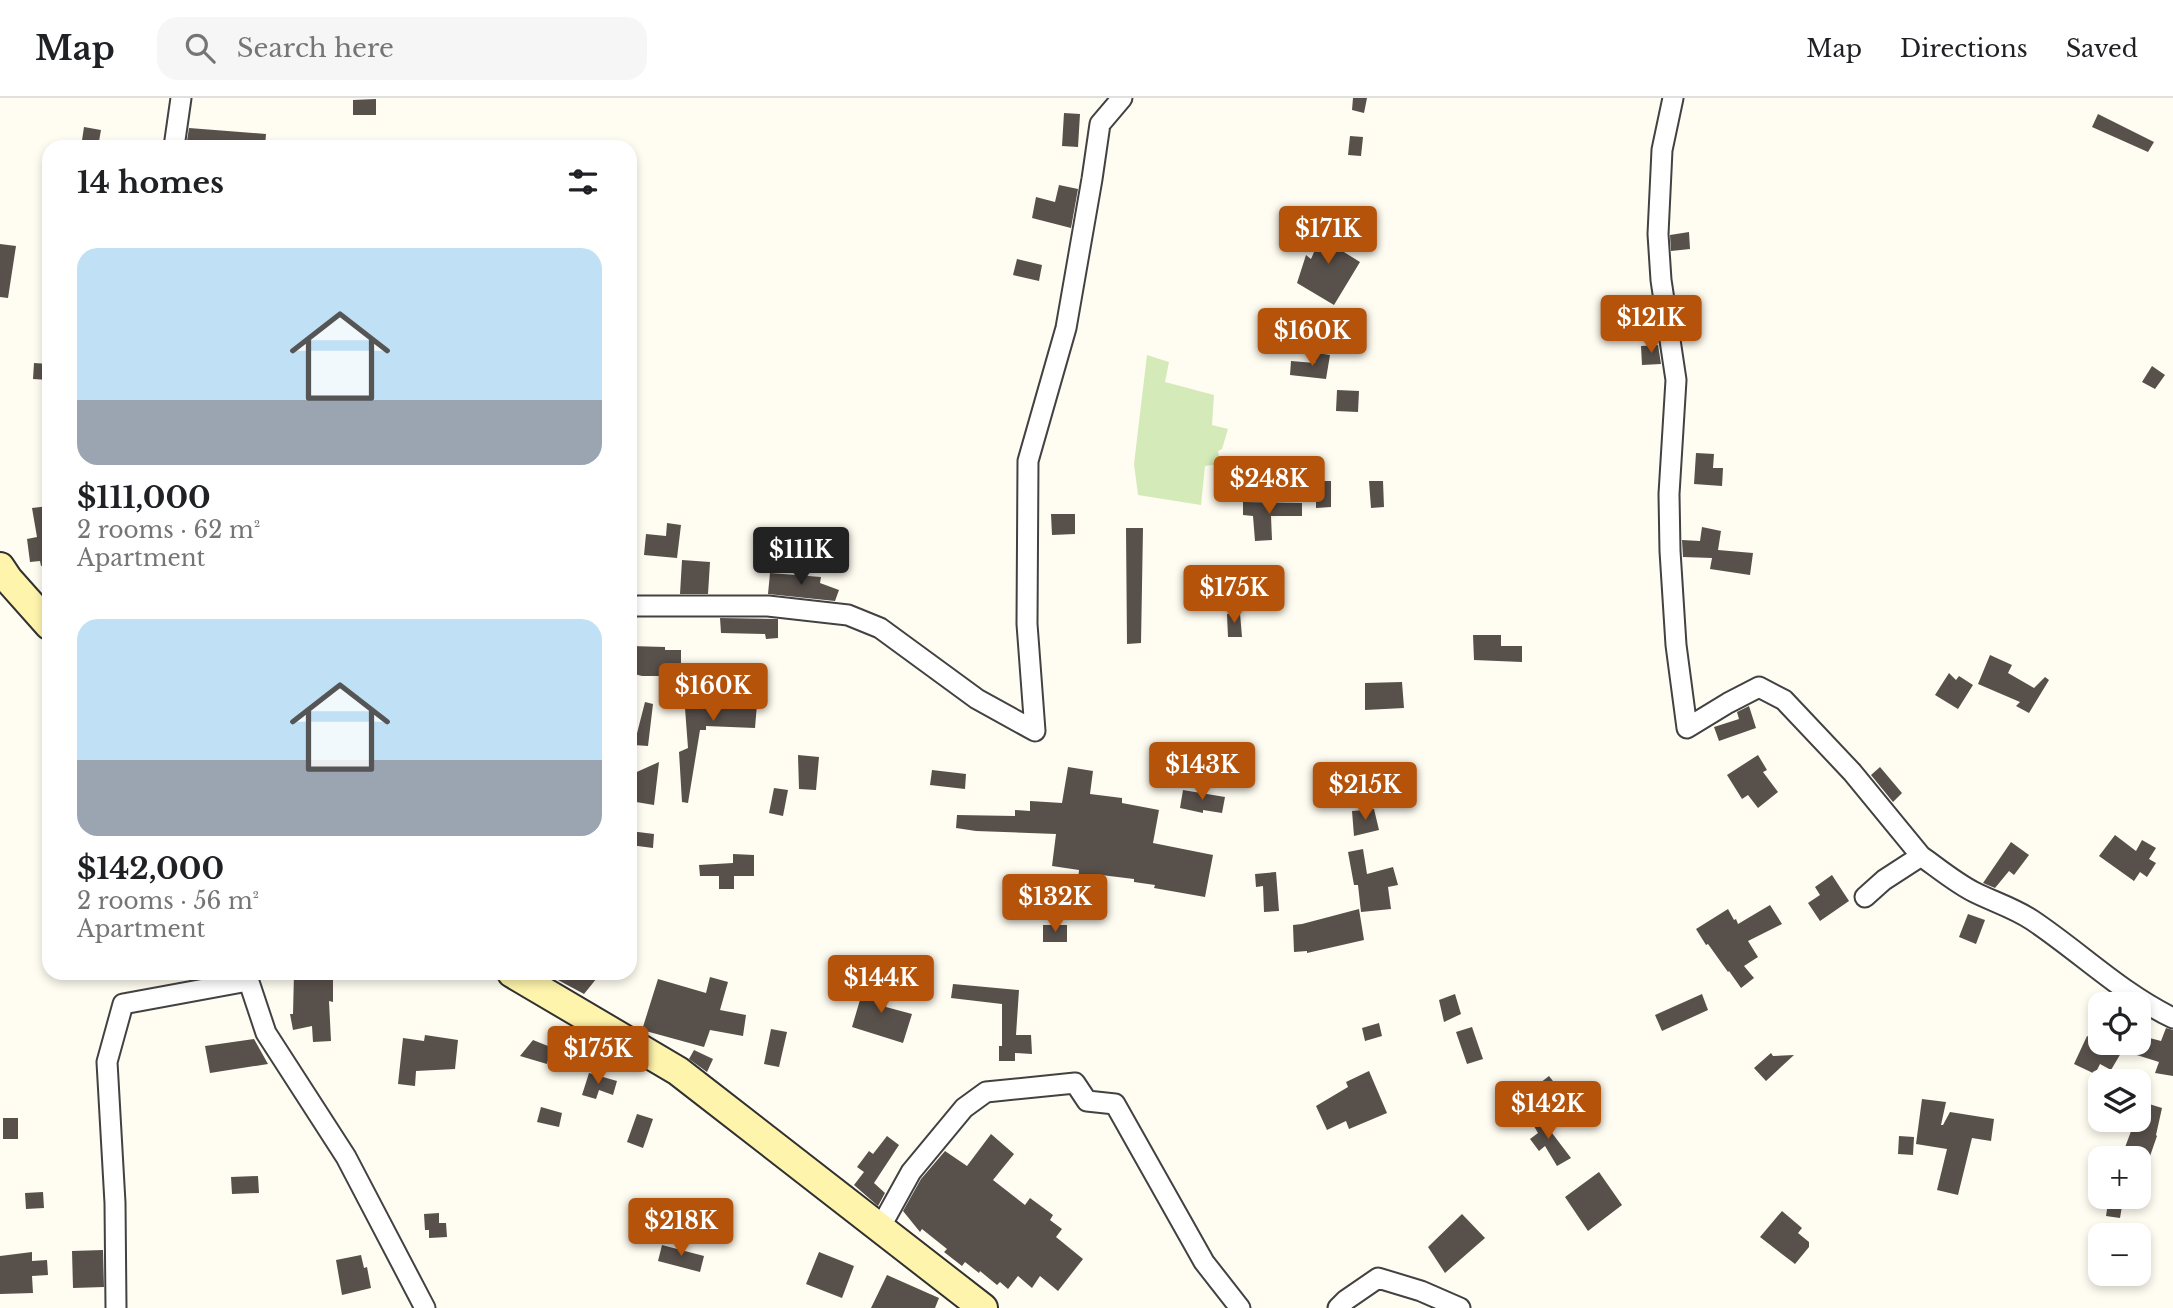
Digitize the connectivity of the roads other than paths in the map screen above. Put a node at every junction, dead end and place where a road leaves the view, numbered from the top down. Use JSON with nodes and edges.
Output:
{"nodes":[{"id":1,"x":181,"y":98,"type":"edge"},
{"id":2,"x":1122,"y":98,"type":"edge"},
{"id":3,"x":1673,"y":98,"type":"edge"},
{"id":4,"x":175,"y":140,"type":"edge"},
{"id":5,"x":0,"y":567,"type":"edge"},
{"id":6,"x":637,"y":606,"type":"edge"},
{"id":7,"x":42,"y":617,"type":"edge"},
{"id":8,"x":1921,"y":856,"type":"junction"},
{"id":9,"x":1865,"y":897,"type":"dead end"},
{"id":10,"x":233,"y":980,"type":"edge"},
{"id":11,"x":248,"y":980,"type":"edge"},
{"id":12,"x":524,"y":980,"type":"edge"},
{"id":13,"x":2173,"y":1018,"type":"edge"},
{"id":14,"x":880,"y":1228,"type":"junction"},
{"id":15,"x":116,"y":1308,"type":"edge"},
{"id":16,"x":425,"y":1308,"type":"edge"},
{"id":17,"x":983,"y":1308,"type":"edge"},
{"id":18,"x":1240,"y":1308,"type":"edge"},
{"id":19,"x":1338,"y":1308,"type":"edge"},
{"id":20,"x":1460,"y":1308,"type":"edge"}],
"edges":[{"from":1,"to":4,"type":"street"},
{"from":2,"to":6,"type":"street"},
{"from":3,"to":8,"type":"street"},
{"from":5,"to":7,"type":"street"},
{"from":8,"to":9,"type":"street"},
{"from":8,"to":13,"type":"street"},
{"from":10,"to":15,"type":"street"},
{"from":11,"to":16,"type":"street"},
{"from":12,"to":14,"type":"street"},
{"from":14,"to":17,"type":"street"},
{"from":14,"to":18,"type":"street"},
{"from":19,"to":20,"type":"street"}]}
